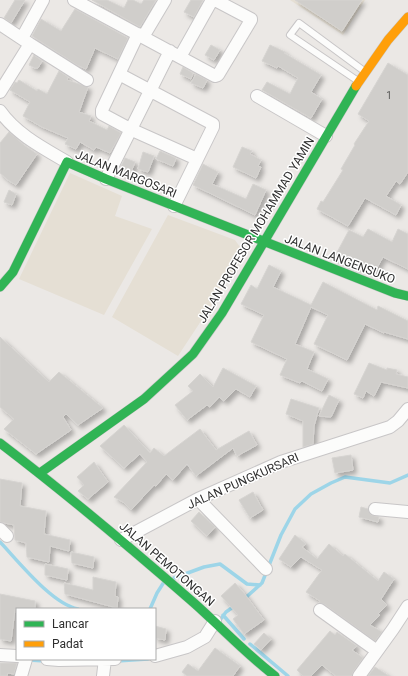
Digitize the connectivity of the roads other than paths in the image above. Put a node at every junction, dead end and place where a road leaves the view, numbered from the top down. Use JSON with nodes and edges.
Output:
{"nodes":[{"id":1,"x":43,"y":0,"type":"edge"},
{"id":2,"x":165,"y":0,"type":"edge"},
{"id":3,"x":212,"y":0,"type":"edge"},
{"id":4,"x":215,"y":0,"type":"edge"},
{"id":5,"x":79,"y":1,"type":"edge"},
{"id":6,"x":408,"y":17,"type":"edge"},
{"id":7,"x":0,"y":24,"type":"edge"},
{"id":8,"x":140,"y":35,"type":"junction"},
{"id":9,"x":26,"y":41,"type":"junction"},
{"id":10,"x":175,"y":54,"type":"junction"},
{"id":11,"x":366,"y":72,"type":"junction"},
{"id":12,"x":120,"y":74,"type":"junction"},
{"id":13,"x":87,"y":80,"type":"dead end"},
{"id":14,"x":359,"y":82,"type":"junction"},
{"id":15,"x":150,"y":90,"type":"junction"},
{"id":16,"x":0,"y":92,"type":"edge"},
{"id":17,"x":257,"y":96,"type":"dead end"},
{"id":18,"x":0,"y":111,"type":"edge"},
{"id":19,"x":130,"y":129,"type":"junction"},
{"id":20,"x":326,"y":136,"type":"junction"},
{"id":21,"x":197,"y":159,"type":"junction"},
{"id":22,"x":67,"y":162,"type":"junction"},
{"id":23,"x":106,"y":179,"type":"junction"},
{"id":24,"x":174,"y":206,"type":"junction"},
{"id":25,"x":263,"y":242,"type":"junction"},
{"id":26,"x":0,"y":287,"type":"edge"},
{"id":27,"x":408,"y":296,"type":"edge"},
{"id":28,"x":408,"y":409,"type":"edge"},
{"id":29,"x":0,"y":443,"type":"edge"},
{"id":30,"x":40,"y":473,"type":"junction"},
{"id":31,"x":198,"y":499,"type":"junction"},
{"id":32,"x":375,"y":509,"type":"dead end"},
{"id":33,"x":408,"y":512,"type":"edge"},
{"id":34,"x":122,"y":540,"type":"junction"},
{"id":35,"x":266,"y":569,"type":"dead end"},
{"id":36,"x":408,"y":606,"type":"edge"},
{"id":37,"x":320,"y":610,"type":"dead end"},
{"id":38,"x":218,"y":623,"type":"junction"},
{"id":39,"x":378,"y":651,"type":"junction"},
{"id":40,"x":0,"y":655,"type":"edge"},
{"id":41,"x":156,"y":656,"type":"edge"},
{"id":42,"x":16,"y":658,"type":"edge"},
{"id":43,"x":23,"y":660,"type":"edge"},
{"id":44,"x":59,"y":660,"type":"edge"},
{"id":45,"x":108,"y":661,"type":"edge"},
{"id":46,"x":270,"y":675,"type":"edge"},
{"id":47,"x":21,"y":676,"type":"edge"},
{"id":48,"x":103,"y":676,"type":"edge"},
{"id":49,"x":359,"y":676,"type":"edge"}],
"edges":[{"from":1,"to":9,"type":"street"},
{"from":2,"to":8,"type":"street"},
{"from":3,"to":10,"type":"street"},
{"from":4,"to":10,"type":"street"},
{"from":5,"to":8,"type":"street"},
{"from":6,"to":11,"type":"street","name":"JALAN PROFESOR MOHAMMAD YAMIN"},
{"from":7,"to":9,"type":"street"},
{"from":8,"to":10,"type":"street"},
{"from":8,"to":12,"type":"street"},
{"from":9,"to":13,"type":"street"},
{"from":9,"to":16,"type":"street"},
{"from":10,"to":15,"type":"street"},
{"from":11,"to":14,"type":"street","name":"JALAN PROFESOR MOHAMMAD YAMIN"},
{"from":11,"to":14,"type":"lane"},
{"from":12,"to":15,"type":"street"},
{"from":12,"to":19,"type":"street"},
{"from":14,"to":20,"type":"street","name":"JALAN PROFESOR MOHAMMAD YAMIN"},
{"from":15,"to":19,"type":"street"},
{"from":15,"to":21,"type":"street"},
{"from":17,"to":20,"type":"street"},
{"from":18,"to":22,"type":"street"},
{"from":19,"to":21,"type":"street"},
{"from":19,"to":23,"type":"street"},
{"from":20,"to":25,"type":"street","name":"JALAN PROFESOR MOHAMMAD YAMIN"},
{"from":21,"to":24,"type":"street"},
{"from":22,"to":23,"type":"street","name":"JALAN MARGOSARI"},
{"from":22,"to":26,"type":"street","name":"JALAN MARGOSARI"},
{"from":23,"to":24,"type":"street","name":"JALAN MARGOSARI"},
{"from":24,"to":25,"type":"street","name":"JALAN MARGOSARI"},
{"from":25,"to":27,"type":"street","name":"JALAN LANGENSUKO"},
{"from":25,"to":30,"type":"street","name":"JALAN PROFESOR MOHAMMAD YAMIN"},
{"from":28,"to":31,"type":"street","name":"JALAN PUNGKURSARI"},
{"from":29,"to":30,"type":"street","name":"JALAN PEMOTONGAN"},
{"from":30,"to":34,"type":"street","name":"JALAN PEMOTONGAN"},
{"from":31,"to":34,"type":"street","name":"JALAN PUNGKURSARI"},
{"from":31,"to":35,"type":"street"},
{"from":32,"to":33,"type":"street"},
{"from":34,"to":38,"type":"street","name":"JALAN PEMOTONGAN"},
{"from":36,"to":39,"type":"street"},
{"from":37,"to":39,"type":"street"},
{"from":38,"to":41,"type":"street"},
{"from":38,"to":46,"type":"street","name":"JALAN PEMOTONGAN"},
{"from":39,"to":49,"type":"street"},
{"from":40,"to":42,"type":"street"},
{"from":43,"to":47,"type":"street"},
{"from":44,"to":45,"type":"street"},
{"from":45,"to":48,"type":"street"}]}
